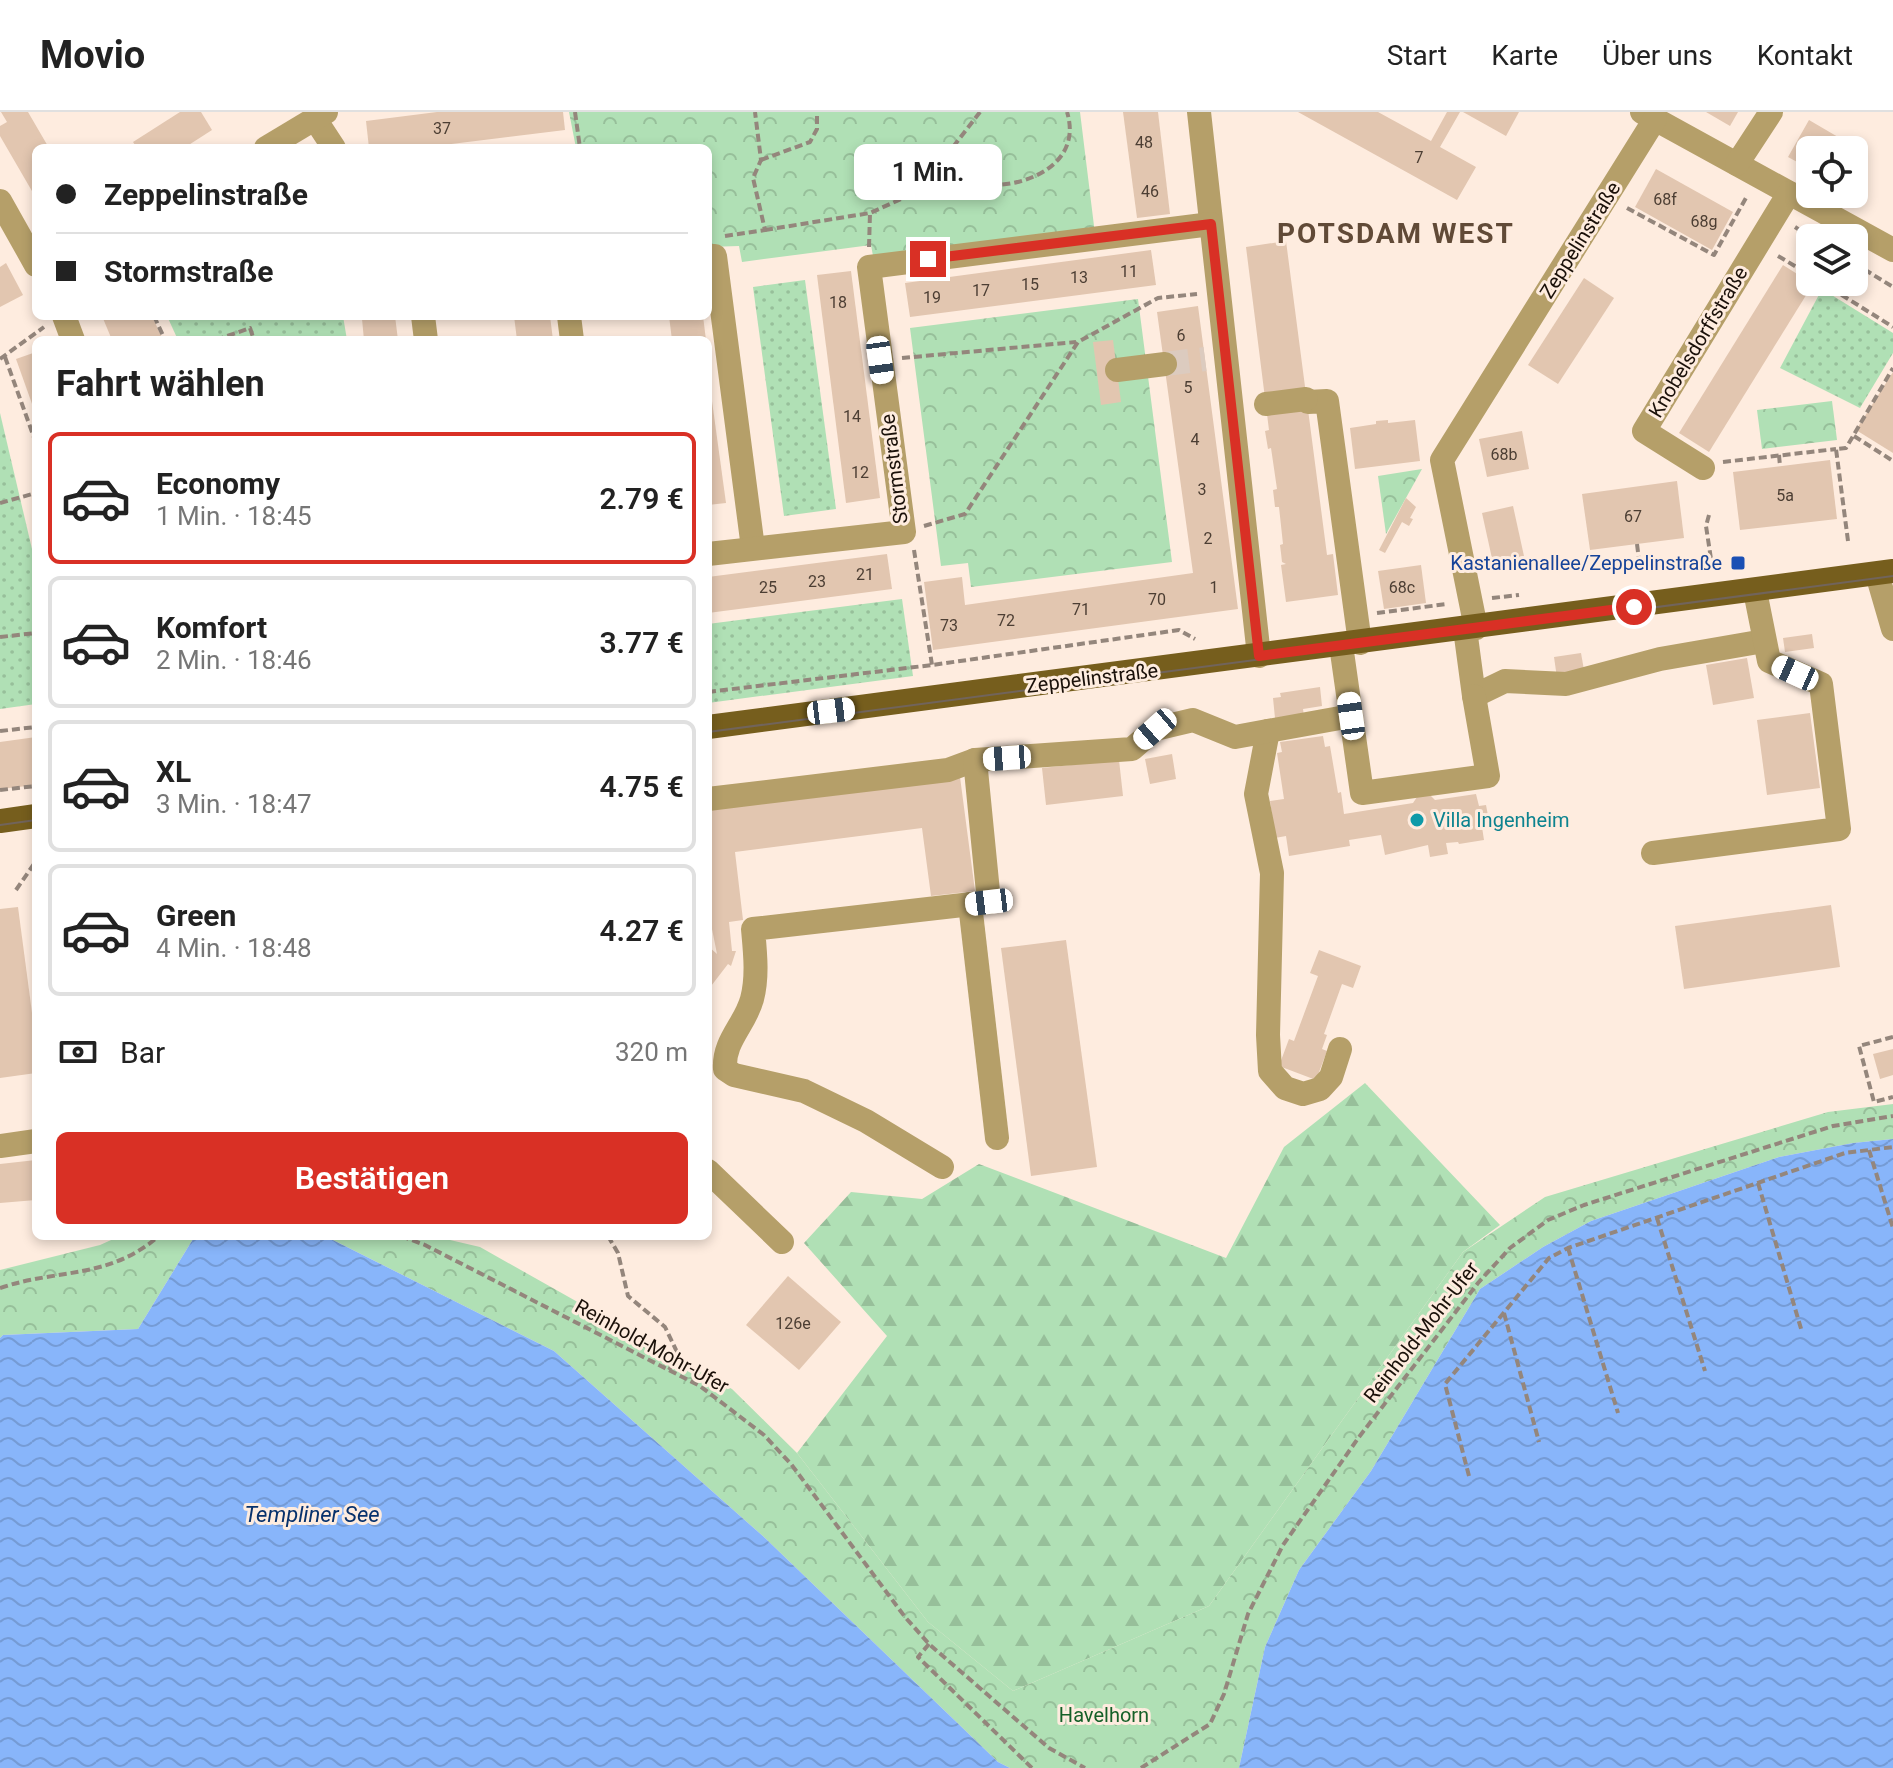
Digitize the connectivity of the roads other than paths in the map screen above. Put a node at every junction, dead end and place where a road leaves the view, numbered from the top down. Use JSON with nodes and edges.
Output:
{"nodes":[{"id":1,"x":1199,"y":112,"type":"edge"},
{"id":2,"x":1771,"y":112,"type":"edge"},
{"id":3,"x":320,"y":115,"type":"edge"},
{"id":4,"x":1648,"y":116,"type":"edge"},
{"id":5,"x":273,"y":144,"type":"edge"},
{"id":6,"x":332,"y":144,"type":"edge"},
{"id":7,"x":1747,"y":170,"type":"junction"},
{"id":8,"x":1789,"y":193,"type":"junction"},
{"id":9,"x":3,"y":216,"type":"edge"},
{"id":10,"x":1211,"y":224,"type":"junction"},
{"id":11,"x":1893,"y":250,"type":"edge"},
{"id":12,"x":32,"y":259,"type":"edge"},
{"id":13,"x":712,"y":263,"type":"edge"},
{"id":14,"x":56,"y":320,"type":"edge"},
{"id":15,"x":70,"y":336,"type":"edge"},
{"id":16,"x":1165,"y":364,"type":"tunnel mouth"},
{"id":17,"x":1117,"y":370,"type":"dead end"},
{"id":18,"x":1233,"y":411,"type":"junction"},
{"id":19,"x":1711,"y":465,"type":"road end"},
{"id":20,"x":753,"y":548,"type":"junction"},
{"id":21,"x":712,"y":553,"type":"edge"},
{"id":22,"x":1888,"y":573,"type":"edge"},
{"id":23,"x":1755,"y":591,"type":"junction"},
{"id":24,"x":1470,"y":628,"type":"junction"},
{"id":25,"x":1893,"y":629,"type":"edge"},
{"id":26,"x":1764,"y":641,"type":"junction"},
{"id":27,"x":1350,"y":644,"type":"junction"},
{"id":28,"x":1259,"y":656,"type":"junction"},
{"id":29,"x":1474,"y":696,"type":"junction"},
{"id":30,"x":1351,"y":716,"type":"junction"},
{"id":31,"x":712,"y":726,"type":"edge"},
{"id":32,"x":1268,"y":731,"type":"junction"},
{"id":33,"x":975,"y":760,"type":"junction"},
{"id":34,"x":712,"y":799,"type":"edge"},
{"id":35,"x":32,"y":817,"type":"edge"},
{"id":36,"x":0,"y":821,"type":"edge"},
{"id":37,"x":1653,"y":853,"type":"dead end"},
{"id":38,"x":970,"y":904,"type":"junction"},
{"id":39,"x":1340,"y":1049,"type":"dead end"},
{"id":40,"x":997,"y":1138,"type":"dead end"},
{"id":41,"x":32,"y":1142,"type":"edge"},
{"id":42,"x":0,"y":1146,"type":"edge"},
{"id":43,"x":942,"y":1167,"type":"dead end"},
{"id":44,"x":712,"y":1175,"type":"edge"},
{"id":45,"x":782,"y":1242,"type":"dead end"}],
"edges":[{"from":1,"to":10,"type":"street"},
{"from":2,"to":7,"type":"street"},
{"from":3,"to":5,"type":"street"},
{"from":3,"to":6,"type":"street"},
{"from":4,"to":7,"type":"street"},
{"from":4,"to":24,"type":"street","name":"Zeppelinstraße"},
{"from":7,"to":8,"type":"street"},
{"from":8,"to":11,"type":"street"},
{"from":8,"to":19,"type":"street","name":"Knobelsdorffstraße"},
{"from":9,"to":12,"type":"street"},
{"from":10,"to":18,"type":"street"},
{"from":10,"to":20,"type":"street","name":"Stormstraße"},
{"from":13,"to":20,"type":"street"},
{"from":14,"to":15,"type":"street"},
{"from":16,"to":17,"type":"street"},
{"from":18,"to":27,"type":"street"},
{"from":18,"to":28,"type":"street"},
{"from":20,"to":21,"type":"street","name":"Stormstraße"},
{"from":22,"to":23,"type":"main road","name":"Zeppelinstraße"},
{"from":22,"to":25,"type":"street"},
{"from":23,"to":24,"type":"main road","name":"Zeppelinstraße"},
{"from":23,"to":26,"type":"street"},
{"from":24,"to":27,"type":"main road","name":"Zeppelinstraße"},
{"from":24,"to":29,"type":"street"},
{"from":26,"to":29,"type":"street"},
{"from":26,"to":37,"type":"street"},
{"from":27,"to":28,"type":"main road","name":"Zeppelinstraße"},
{"from":27,"to":30,"type":"street"},
{"from":28,"to":31,"type":"main road","name":"Zeppelinstraße"},
{"from":29,"to":30,"type":"street"},
{"from":30,"to":32,"type":"street"},
{"from":32,"to":33,"type":"street"},
{"from":32,"to":39,"type":"street"},
{"from":33,"to":34,"type":"street"},
{"from":33,"to":38,"type":"street"},
{"from":35,"to":36,"type":"main road"},
{"from":38,"to":40,"type":"street"},
{"from":38,"to":43,"type":"street"},
{"from":41,"to":42,"type":"street"},
{"from":44,"to":45,"type":"street"}]}
